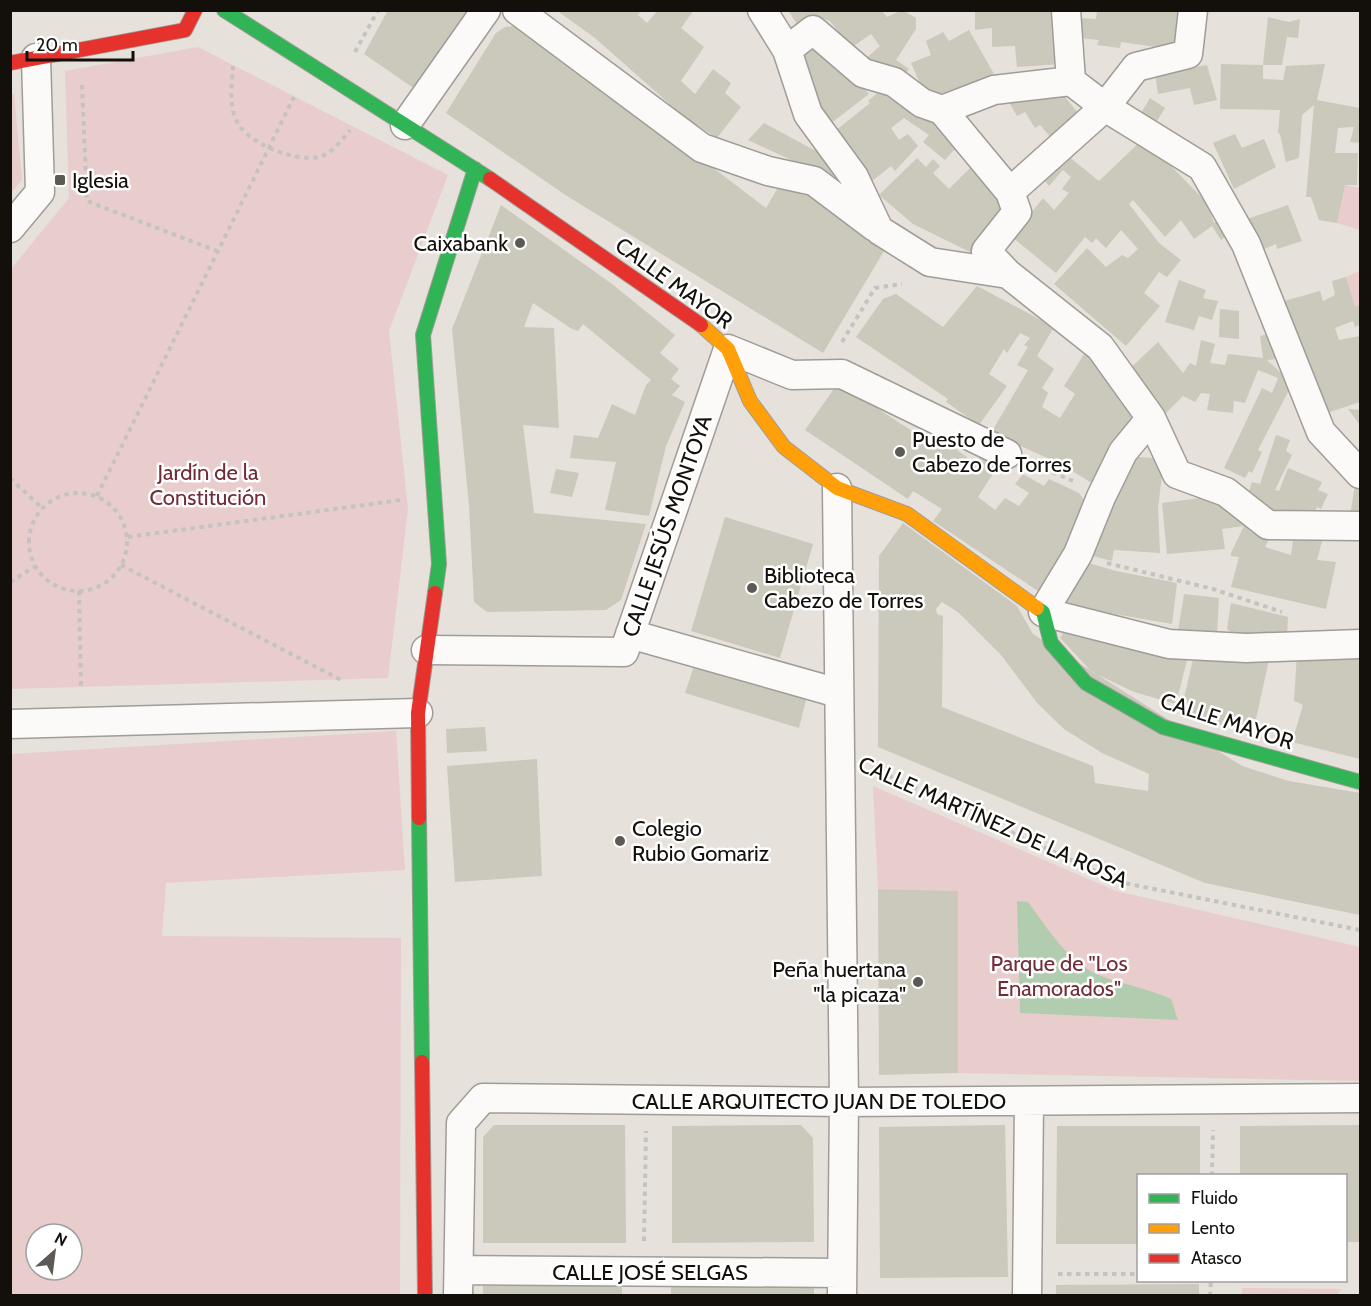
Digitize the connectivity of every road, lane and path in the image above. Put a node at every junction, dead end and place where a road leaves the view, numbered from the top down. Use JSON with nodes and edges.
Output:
{"nodes":[{"id":1,"x":195,"y":10,"type":"edge"},
{"id":2,"x":224,"y":10,"type":"edge"},
{"id":3,"x":378,"y":10,"type":"edge"},
{"id":4,"x":486,"y":10,"type":"edge"},
{"id":5,"x":516,"y":10,"type":"edge"},
{"id":6,"x":762,"y":10,"type":"edge"},
{"id":7,"x":1066,"y":10,"type":"edge"},
{"id":8,"x":1193,"y":10,"type":"edge"},
{"id":9,"x":787,"y":50,"type":"junction"},
{"id":10,"x":23,"y":60,"type":"edge"},
{"id":11,"x":233,"y":66,"type":"dead end"},
{"id":12,"x":327,"y":75,"type":"junction"},
{"id":13,"x":81,"y":79,"type":"dead end"},
{"id":14,"x":1071,"y":81,"type":"junction"},
{"id":15,"x":294,"y":97,"type":"dead end"},
{"id":16,"x":1105,"y":107,"type":"junction"},
{"id":17,"x":942,"y":110,"type":"junction"},
{"id":18,"x":405,"y":125,"type":"junction"},
{"id":19,"x":353,"y":127,"type":"dead end"},
{"id":20,"x":269,"y":147,"type":"junction"},
{"id":21,"x":475,"y":169,"type":"junction"},
{"id":22,"x":1010,"y":192,"type":"junction"},
{"id":23,"x":10,"y":228,"type":"edge"},
{"id":24,"x":879,"y":230,"type":"junction"},
{"id":25,"x":217,"y":251,"type":"junction"},
{"id":26,"x":948,"y":265,"type":"junction"},
{"id":27,"x":1008,"y":274,"type":"junction"},
{"id":28,"x":728,"y":350,"type":"junction"},
{"id":29,"x":823,"y":374,"type":"junction"},
{"id":30,"x":1151,"y":418,"type":"junction"},
{"id":31,"x":1007,"y":454,"type":"joint"},
{"id":32,"x":1360,"y":474,"type":"edge"},
{"id":33,"x":10,"y":478,"type":"edge"},
{"id":34,"x":837,"y":488,"type":"junction"},
{"id":35,"x":97,"y":496,"type":"junction"},
{"id":36,"x":1101,"y":497,"type":"junction"},
{"id":37,"x":407,"y":499,"type":"dead end"},
{"id":38,"x":42,"y":508,"type":"junction"},
{"id":39,"x":1360,"y":526,"type":"edge"},
{"id":40,"x":128,"y":537,"type":"junction"},
{"id":41,"x":1078,"y":554,"type":"junction"},
{"id":42,"x":122,"y":565,"type":"junction"},
{"id":43,"x":34,"y":567,"type":"junction"},
{"id":44,"x":10,"y":582,"type":"edge"},
{"id":45,"x":78,"y":591,"type":"junction"},
{"id":46,"x":1043,"y":612,"type":"junction"},
{"id":47,"x":1292,"y":615,"type":"dead end"},
{"id":48,"x":630,"y":634,"type":"junction"},
{"id":49,"x":1360,"y":644,"type":"edge"},
{"id":50,"x":426,"y":650,"type":"junction"},
{"id":51,"x":341,"y":680,"type":"dead end"},
{"id":52,"x":81,"y":687,"type":"dead end"},
{"id":53,"x":838,"y":693,"type":"junction"},
{"id":54,"x":417,"y":713,"type":"junction"},
{"id":55,"x":10,"y":724,"type":"edge"},
{"id":56,"x":838,"y":753,"type":"junction"},
{"id":57,"x":1360,"y":782,"type":"edge"},
{"id":58,"x":1360,"y":930,"type":"edge"},
{"id":59,"x":1360,"y":1098,"type":"edge"},
{"id":60,"x":1214,"y":1100,"type":"junction"},
{"id":61,"x":1029,"y":1101,"type":"junction"},
{"id":62,"x":647,"y":1102,"type":"junction"},
{"id":63,"x":844,"y":1102,"type":"junction"},
{"id":64,"x":1212,"y":1174,"type":"edge"},
{"id":65,"x":643,"y":1272,"type":"junction"},
{"id":66,"x":1137,"y":1274,"type":"edge"},
{"id":67,"x":459,"y":1283,"type":"edge"},
{"id":68,"x":842,"y":1284,"type":"edge"},
{"id":69,"x":1027,"y":1285,"type":"edge"},
{"id":70,"x":425,"y":1296,"type":"edge"}],
"edges":[{"from":1,"to":10,"type":"street"},
{"from":2,"to":12,"type":"street","name":"CALLE MAYOR"},
{"from":3,"to":12,"type":"path"},
{"from":4,"to":18,"type":"street"},
{"from":5,"to":24,"type":"street"},
{"from":6,"to":9,"type":"street"},
{"from":7,"to":14,"type":"street"},
{"from":8,"to":16,"type":"street"},
{"from":9,"to":17,"type":"street"},
{"from":9,"to":24,"type":"street"},
{"from":10,"to":23,"type":"street"},
{"from":11,"to":20,"type":"path"},
{"from":12,"to":18,"type":"street","name":"CALLE MAYOR"},
{"from":13,"to":25,"type":"path"},
{"from":14,"to":16,"type":"street"},
{"from":14,"to":17,"type":"street"},
{"from":15,"to":20,"type":"path"},
{"from":16,"to":22,"type":"street"},
{"from":16,"to":32,"type":"street"},
{"from":17,"to":22,"type":"street"},
{"from":18,"to":21,"type":"street","name":"CALLE MAYOR"},
{"from":19,"to":20,"type":"path"},
{"from":20,"to":25,"type":"path"},
{"from":21,"to":28,"type":"street","name":"CALLE MAYOR"},
{"from":21,"to":50,"type":"street"},
{"from":22,"to":27,"type":"street"},
{"from":24,"to":26,"type":"street"},
{"from":25,"to":35,"type":"path"},
{"from":26,"to":27,"type":"street"},
{"from":26,"to":29,"type":"path"},
{"from":27,"to":30,"type":"street"},
{"from":28,"to":29,"type":"street"},
{"from":28,"to":34,"type":"street","name":"CALLE MAYOR"},
{"from":28,"to":48,"type":"street","name":"CALLE JESÚS MONTOYA"},
{"from":29,"to":31,"type":"street"},
{"from":30,"to":36,"type":"street"},
{"from":30,"to":39,"type":"street"},
{"from":31,"to":36,"type":"path"},
{"from":33,"to":38,"type":"path"},
{"from":34,"to":46,"type":"street","name":"CALLE MAYOR"},
{"from":34,"to":53,"type":"street","name":"CALLE MARTÍNEZ DE LA ROSA"},
{"from":35,"to":38,"type":"path"},
{"from":35,"to":40,"type":"path"},
{"from":36,"to":41,"type":"street"},
{"from":37,"to":40,"type":"path"},
{"from":38,"to":43,"type":"path"},
{"from":40,"to":42,"type":"path"},
{"from":41,"to":46,"type":"street"},
{"from":41,"to":47,"type":"path"},
{"from":42,"to":45,"type":"path"},
{"from":42,"to":51,"type":"path"},
{"from":43,"to":44,"type":"path"},
{"from":43,"to":45,"type":"path"},
{"from":45,"to":52,"type":"path"},
{"from":46,"to":49,"type":"street"},
{"from":46,"to":57,"type":"street","name":"CALLE MAYOR"},
{"from":48,"to":50,"type":"street","name":"CALLE JESÚS MONTOYA"},
{"from":48,"to":53,"type":"street"},
{"from":50,"to":54,"type":"street"},
{"from":53,"to":56,"type":"street","name":"CALLE MARTÍNEZ DE LA ROSA"},
{"from":54,"to":55,"type":"street"},
{"from":54,"to":70,"type":"street"},
{"from":56,"to":58,"type":"path","name":"CALLE MARTÍNEZ DE LA ROSA"},
{"from":56,"to":63,"type":"street","name":"CALLE MARTÍNEZ DE LA ROSA"},
{"from":59,"to":60,"type":"street","name":"CALLE ARQUITECTO JUAN DE TOLEDO"},
{"from":60,"to":61,"type":"street","name":"CALLE ARQUITECTO JUAN DE TOLEDO"},
{"from":60,"to":64,"type":"path"},
{"from":61,"to":63,"type":"street","name":"CALLE ARQUITECTO JUAN DE TOLEDO"},
{"from":61,"to":69,"type":"street"},
{"from":62,"to":63,"type":"street","name":"CALLE ARQUITECTO JUAN DE TOLEDO"},
{"from":62,"to":65,"type":"path"},
{"from":62,"to":67,"type":"street","name":"CALLE ARQUITECTO JUAN DE TOLEDO"},
{"from":63,"to":68,"type":"street","name":"CALLE MARTÍNEZ DE LA ROSA"},
{"from":65,"to":67,"type":"street","name":"CALLE JOSÉ SELGAS"},
{"from":65,"to":68,"type":"street","name":"CALLE JOSÉ SELGAS"},
{"from":66,"to":69,"type":"path"}]}
